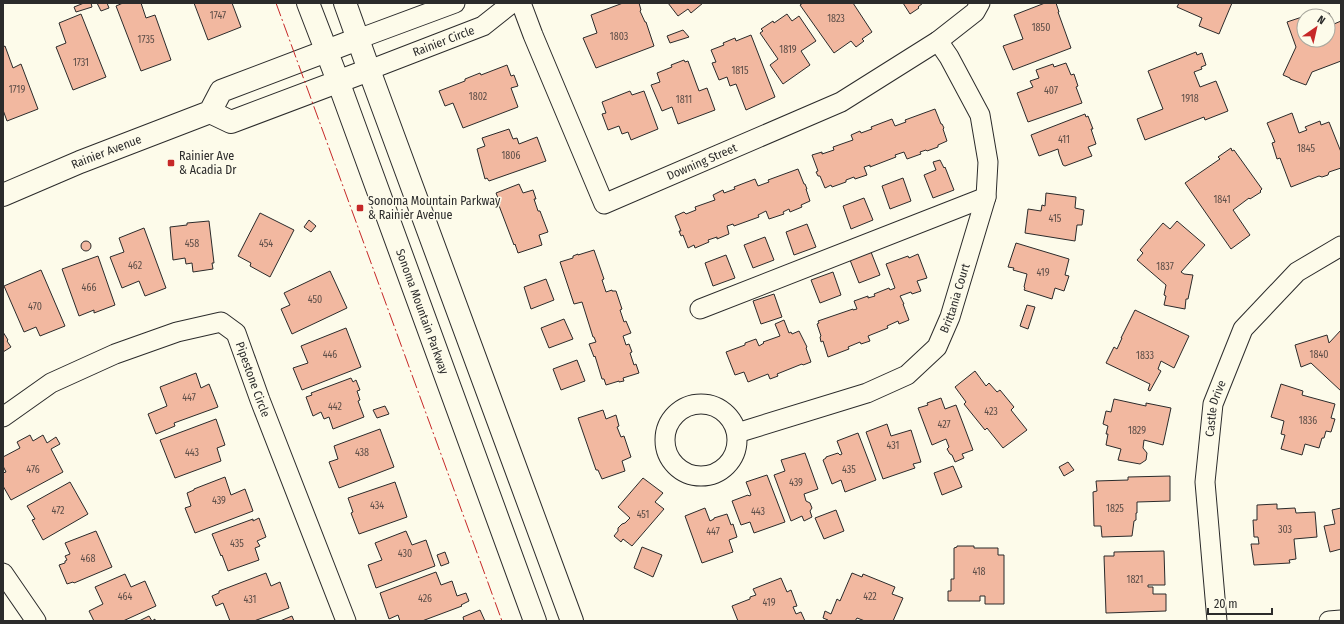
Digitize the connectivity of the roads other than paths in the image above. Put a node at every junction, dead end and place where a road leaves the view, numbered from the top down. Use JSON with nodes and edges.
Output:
{"nodes":[{"id":1,"x":308,"y":3,"type":"edge"},
{"id":2,"x":345,"y":3,"type":"edge"},
{"id":3,"x":455,"y":3,"type":"edge"},
{"id":4,"x":512,"y":3,"type":"edge"},
{"id":5,"x":521,"y":3,"type":"edge"},
{"id":6,"x":980,"y":3,"type":"edge"},
{"id":7,"x":358,"y":39,"type":"junction"},
{"id":8,"x":938,"y":41,"type":"junction"},
{"id":9,"x":326,"y":51,"type":"junction"},
{"id":10,"x":369,"y":70,"type":"junction"},
{"id":11,"x":338,"y":81,"type":"junction"},
{"id":12,"x":210,"y":112,"type":"junction"},
{"id":13,"x":3,"y":195,"type":"edge"},
{"id":14,"x":986,"y":197,"type":"junction"},
{"id":15,"x":1341,"y":246,"type":"edge"},
{"id":16,"x":700,"y":309,"type":"dead end"},
{"id":17,"x":3,"y":417,"type":"edge"},
{"id":18,"x":737,"y":433,"type":"dead end"},
{"id":19,"x":3,"y":573,"type":"edge"},
{"id":20,"x":1341,"y":620,"type":"edge"},
{"id":21,"x":36,"y":621,"type":"edge"},
{"id":22,"x":346,"y":621,"type":"edge"},
{"id":23,"x":536,"y":621,"type":"edge"},
{"id":24,"x":572,"y":621,"type":"edge"},
{"id":25,"x":1217,"y":621,"type":"edge"},
{"id":26,"x":1329,"y":621,"type":"edge"}],
"edges":[{"from":1,"to":9,"type":"main road","name":"Sonoma Mountain Parkway"},
{"from":2,"to":7,"type":"main road"},
{"from":3,"to":7,"type":"street"},
{"from":4,"to":10,"type":"street","name":"Rainier Circle"},
{"from":5,"to":8,"type":"street","name":"Downing Street"},
{"from":6,"to":8,"type":"street","name":"Downing Street"},
{"from":7,"to":9,"type":"main road"},
{"from":7,"to":10,"type":"main road"},
{"from":8,"to":14,"type":"street","name":"Brittania Court"},
{"from":9,"to":11,"type":"main road","name":"Sonoma Mountain Parkway"},
{"from":9,"to":12,"type":"main road"},
{"from":10,"to":11,"type":"main road"},
{"from":10,"to":24,"type":"main road"},
{"from":11,"to":12,"type":"main road"},
{"from":11,"to":23,"type":"main road","name":"Sonoma Mountain Parkway"},
{"from":12,"to":13,"type":"main road","name":"Rainier Avenue"},
{"from":14,"to":16,"type":"street"},
{"from":14,"to":18,"type":"street","name":"Brittania Court"},
{"from":15,"to":25,"type":"street","name":"Castle Drive"},
{"from":17,"to":22,"type":"street","name":"Pipestone Circle"},
{"from":19,"to":21,"type":"street"},
{"from":20,"to":26,"type":"street"}]}
